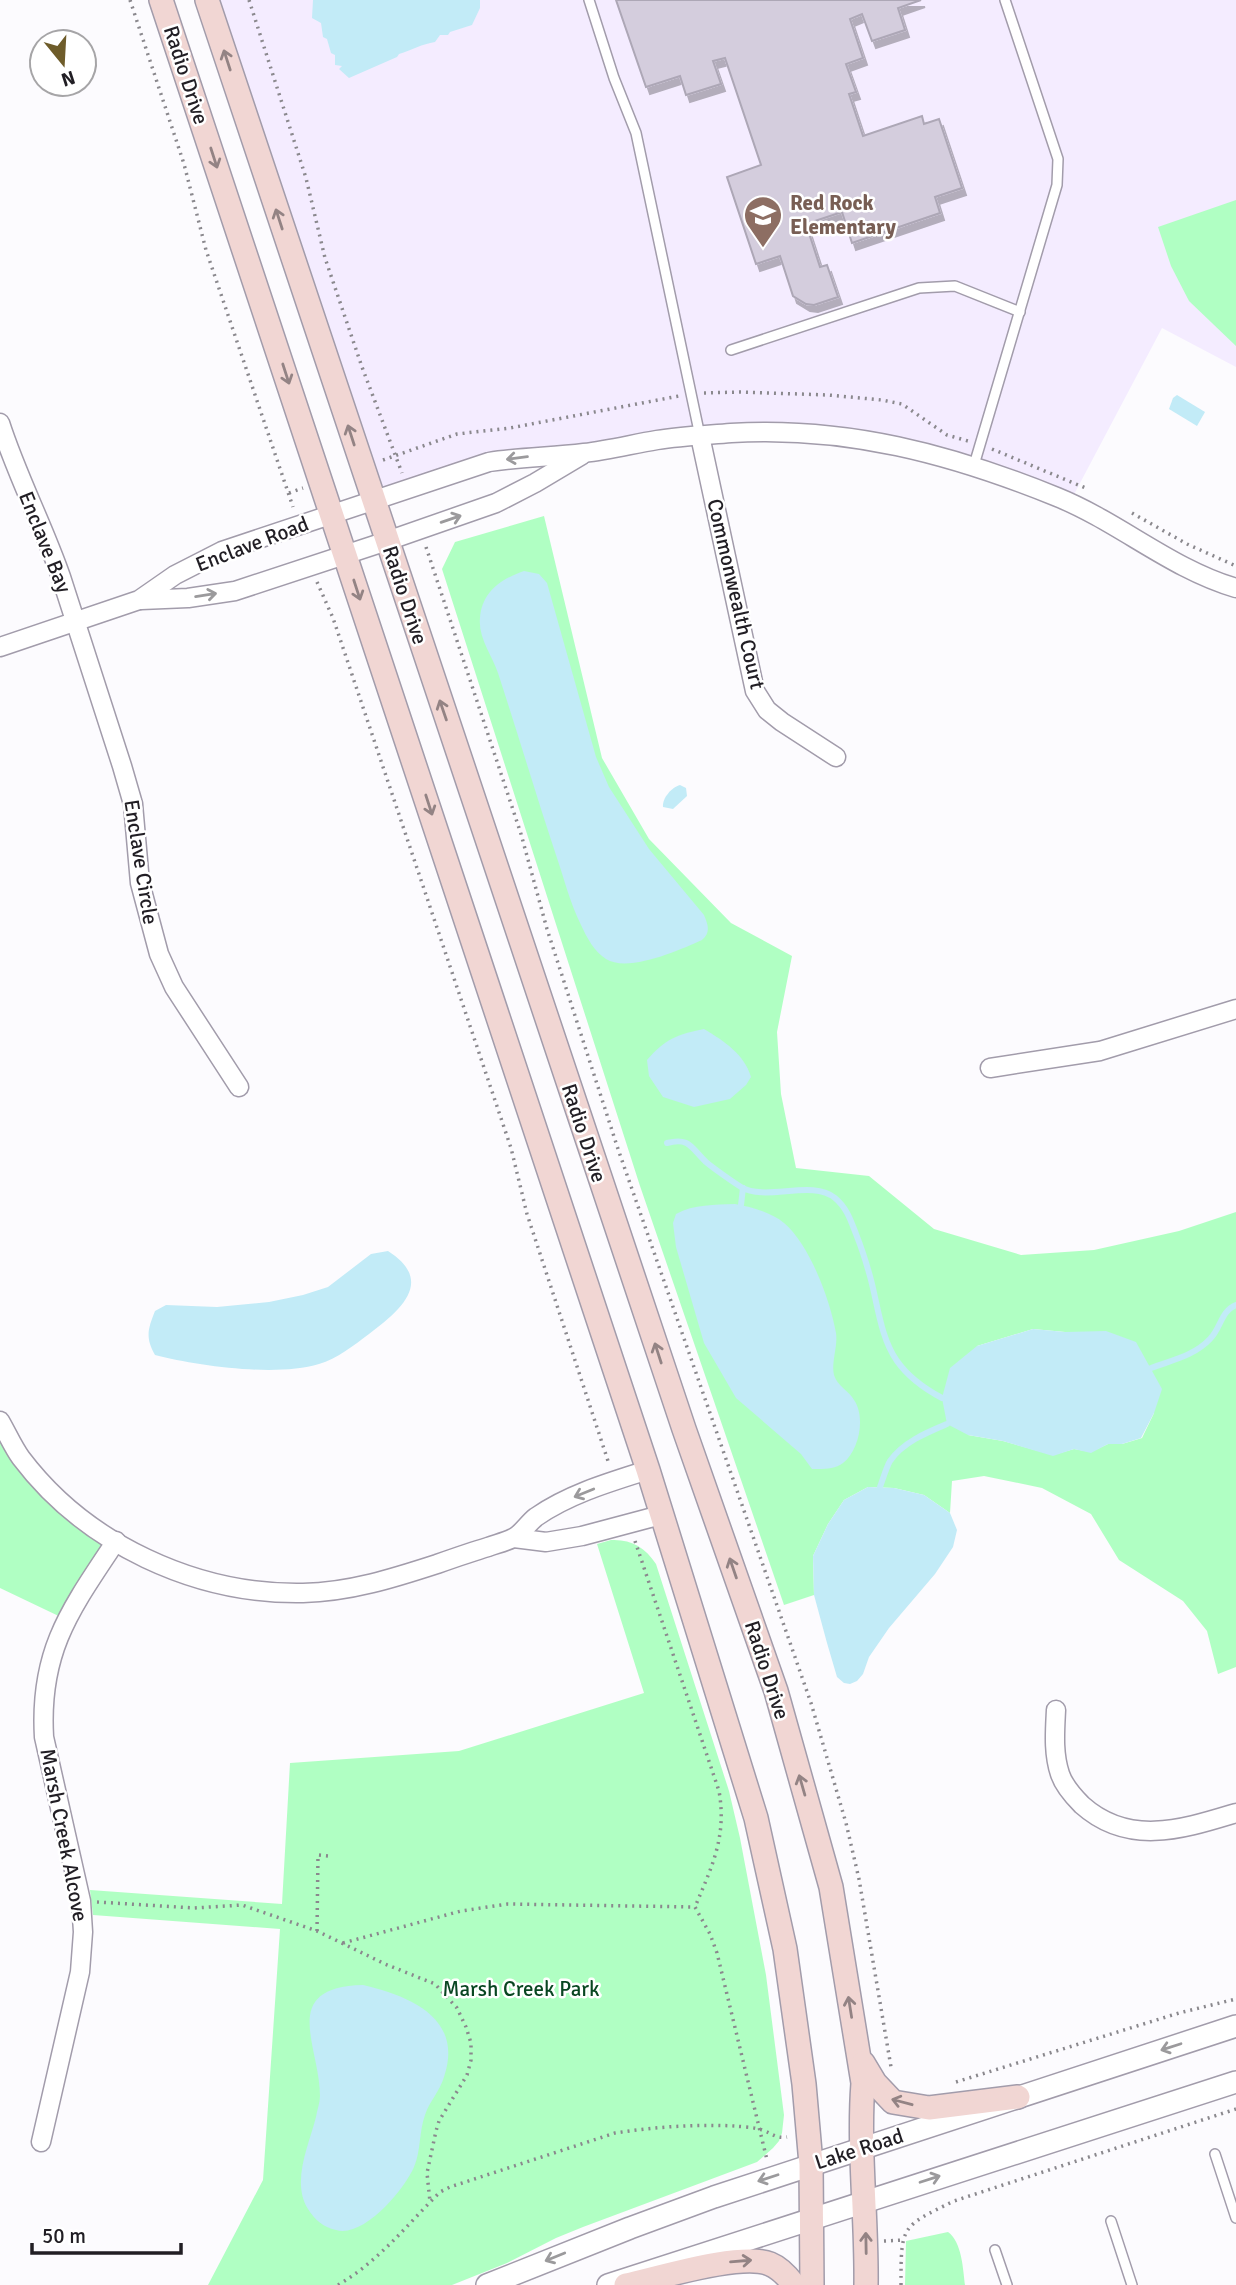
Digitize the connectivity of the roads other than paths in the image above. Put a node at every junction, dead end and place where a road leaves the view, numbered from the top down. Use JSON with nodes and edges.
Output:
{"nodes":[{"id":1,"x":161,"y":0,"type":"edge"},
{"id":2,"x":207,"y":0,"type":"edge"},
{"id":3,"x":589,"y":0,"type":"edge"},
{"id":4,"x":1005,"y":0,"type":"edge"},
{"id":5,"x":1020,"y":312,"type":"junction"},
{"id":6,"x":732,"y":350,"type":"dead end"},
{"id":7,"x":0,"y":423,"type":"edge"},
{"id":8,"x":700,"y":436,"type":"junction"},
{"id":9,"x":585,"y":453,"type":"junction"},
{"id":10,"x":974,"y":465,"type":"junction"},
{"id":11,"x":373,"y":499,"type":"junction"},
{"id":12,"x":332,"y":513,"type":"junction"},
{"id":13,"x":387,"y":541,"type":"junction"},
{"id":14,"x":345,"y":553,"type":"junction"},
{"id":15,"x":1236,"y":588,"type":"edge"},
{"id":16,"x":139,"y":600,"type":"junction"},
{"id":17,"x":76,"y":621,"type":"junction"},
{"id":18,"x":0,"y":647,"type":"edge"},
{"id":19,"x":836,"y":757,"type":"dead end"},
{"id":20,"x":1236,"y":1009,"type":"edge"},
{"id":21,"x":990,"y":1068,"type":"dead end"},
{"id":22,"x":239,"y":1087,"type":"dead end"},
{"id":23,"x":0,"y":1421,"type":"edge"},
{"id":24,"x":648,"y":1470,"type":"junction"},
{"id":25,"x":661,"y":1515,"type":"junction"},
{"id":26,"x":514,"y":1538,"type":"junction"},
{"id":27,"x":116,"y":1541,"type":"junction"},
{"id":28,"x":1056,"y":1710,"type":"dead end"},
{"id":29,"x":1236,"y":1813,"type":"edge"},
{"id":30,"x":1236,"y":2026,"type":"edge"},
{"id":31,"x":858,"y":2055,"type":"junction"},
{"id":32,"x":1236,"y":2082,"type":"edge"},
{"id":33,"x":1018,"y":2097,"type":"junction"},
{"id":34,"x":41,"y":2142,"type":"dead end"},
{"id":35,"x":863,"y":2147,"type":"junction"},
{"id":36,"x":1215,"y":2154,"type":"dead end"},
{"id":37,"x":811,"y":2164,"type":"junction"},
{"id":38,"x":865,"y":2200,"type":"junction"},
{"id":39,"x":813,"y":2218,"type":"junction"},
{"id":40,"x":1236,"y":2218,"type":"edge"},
{"id":41,"x":1111,"y":2221,"type":"dead end"},
{"id":42,"x":995,"y":2250,"type":"dead end"},
{"id":43,"x":487,"y":2285,"type":"edge"},
{"id":44,"x":608,"y":2285,"type":"edge"},
{"id":45,"x":626,"y":2285,"type":"edge"},
{"id":46,"x":794,"y":2285,"type":"edge"},
{"id":47,"x":812,"y":2285,"type":"edge"},
{"id":48,"x":866,"y":2285,"type":"edge"},
{"id":49,"x":1007,"y":2285,"type":"edge"},
{"id":50,"x":1132,"y":2285,"type":"edge"}],
"edges":[{"from":1,"to":12,"type":"main road","name":"Radio Drive","one_way":true},
{"from":11,"to":2,"type":"main road","name":"Radio Drive","one_way":true},
{"from":3,"to":8,"type":"lane"},
{"from":4,"to":5,"type":"lane"},
{"from":5,"to":6,"type":"lane"},
{"from":5,"to":10,"type":"lane"},
{"from":7,"to":17,"type":"street","name":"Enclave Bay"},
{"from":8,"to":9,"type":"street"},
{"from":8,"to":10,"type":"street"},
{"from":8,"to":19,"type":"street","name":"Commonwealth Court"},
{"from":9,"to":11,"type":"street","name":"Enclave Road","one_way":true},
{"from":13,"to":9,"type":"street","name":"Enclave Road","one_way":true},
{"from":10,"to":15,"type":"street"},
{"from":11,"to":12,"type":"street","name":"Enclave Road"},
{"from":11,"to":13,"type":"main road","name":"Radio Drive"},
{"from":12,"to":14,"type":"main road","name":"Radio Drive"},
{"from":12,"to":16,"type":"street","name":"Enclave Road"},
{"from":13,"to":14,"type":"street","name":"Enclave Road"},
{"from":31,"to":13,"type":"main road","name":"Radio Drive","one_way":true},
{"from":16,"to":14,"type":"street","name":"Enclave Road","one_way":true},
{"from":14,"to":24,"type":"main road","name":"Radio Drive","one_way":true},
{"from":16,"to":17,"type":"street","name":"Enclave Road"},
{"from":17,"to":18,"type":"street","name":"Enclave Road"},
{"from":17,"to":22,"type":"street","name":"Enclave Circle"},
{"from":20,"to":21,"type":"street"},
{"from":23,"to":27,"type":"street"},
{"from":24,"to":25,"type":"main road","name":"Radio Drive"},
{"from":24,"to":26,"type":"street","one_way":true},
{"from":25,"to":26,"type":"street"},
{"from":25,"to":37,"type":"main road","name":"Radio Drive"},
{"from":26,"to":27,"type":"street"},
{"from":27,"to":34,"type":"street","name":"Marsh Creek Alcove"},
{"from":28,"to":29,"type":"street"},
{"from":30,"to":33,"type":"street","name":"Lake Road","one_way":true},
{"from":33,"to":31,"type":"main road","one_way":true},
{"from":31,"to":35,"type":"main road","name":"Radio Drive"},
{"from":38,"to":32,"type":"street","one_way":true},
{"from":33,"to":35,"type":"street","name":"Lake Road"},
{"from":35,"to":37,"type":"street","name":"Lake Road"},
{"from":35,"to":38,"type":"main road","name":"Radio Drive"},
{"from":36,"to":40,"type":"lane"},
{"from":37,"to":39,"type":"main road","name":"Radio Drive"},
{"from":37,"to":43,"type":"street","name":"Lake Road","one_way":true},
{"from":38,"to":39,"type":"street"},
{"from":48,"to":38,"type":"main road","name":"Radio Drive","one_way":true},
{"from":39,"to":44,"type":"street"},
{"from":39,"to":47,"type":"main road","name":"Radio Drive"},
{"from":41,"to":50,"type":"lane"},
{"from":42,"to":49,"type":"lane"},
{"from":45,"to":46,"type":"main road","one_way":true}]}
